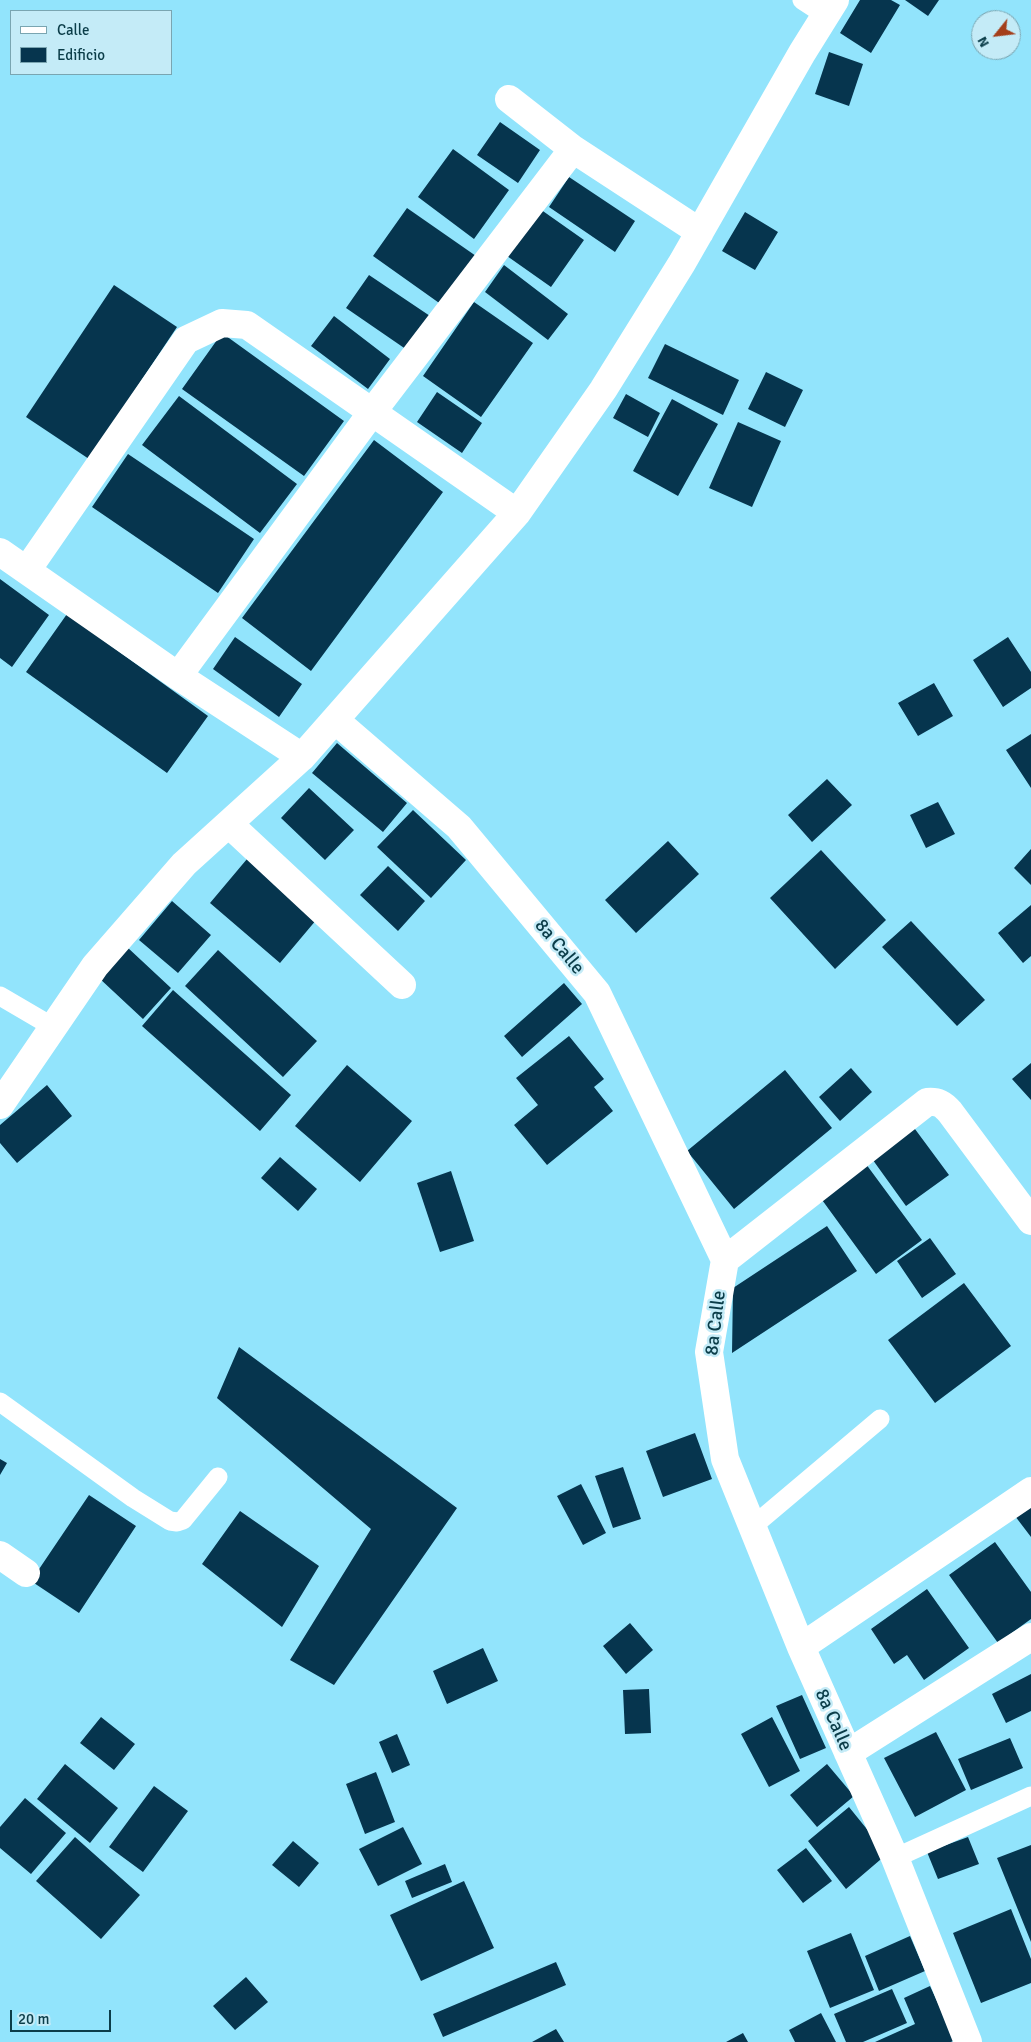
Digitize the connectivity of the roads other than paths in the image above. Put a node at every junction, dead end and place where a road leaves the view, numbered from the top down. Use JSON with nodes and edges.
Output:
{"nodes":[{"id":1,"x":802,"y":0,"type":"edge"},
{"id":2,"x":830,"y":8,"type":"edge"},
{"id":3,"x":509,"y":98,"type":"dead end"},
{"id":4,"x":573,"y":149,"type":"junction"},
{"id":5,"x":700,"y":232,"type":"junction"},
{"id":6,"x":373,"y":412,"type":"junction"},
{"id":7,"x":517,"y":513,"type":"junction"},
{"id":8,"x":0,"y":552,"type":"edge"},
{"id":9,"x":26,"y":570,"type":"junction"},
{"id":10,"x":178,"y":676,"type":"junction"},
{"id":11,"x":335,"y":720,"type":"junction"},
{"id":12,"x":302,"y":757,"type":"junction"},
{"id":13,"x":229,"y":824,"type":"junction"},
{"id":14,"x":402,"y":985,"type":"dead end"},
{"id":15,"x":0,"y":996,"type":"edge"},
{"id":16,"x":53,"y":1027,"type":"junction"},
{"id":17,"x":0,"y":1105,"type":"edge"},
{"id":18,"x":1031,"y":1221,"type":"edge"},
{"id":19,"x":725,"y":1260,"type":"junction"},
{"id":20,"x":0,"y":1402,"type":"edge"},
{"id":21,"x":880,"y":1419,"type":"dead end"},
{"id":22,"x":218,"y":1477,"type":"dead end"},
{"id":23,"x":1031,"y":1491,"type":"edge"},
{"id":24,"x":752,"y":1527,"type":"junction"},
{"id":25,"x":0,"y":1555,"type":"edge"},
{"id":26,"x":26,"y":1574,"type":"dead end"},
{"id":27,"x":1031,"y":1637,"type":"edge"},
{"id":28,"x":801,"y":1647,"type":"junction"},
{"id":29,"x":848,"y":1753,"type":"junction"},
{"id":30,"x":1031,"y":1796,"type":"edge"},
{"id":31,"x":894,"y":1858,"type":"junction"},
{"id":32,"x":968,"y":2042,"type":"edge"}],
"edges":[{"from":1,"to":2,"type":"lane"},
{"from":2,"to":5,"type":"street"},
{"from":3,"to":4,"type":"street"},
{"from":4,"to":5,"type":"street"},
{"from":4,"to":6,"type":"street"},
{"from":5,"to":7,"type":"street"},
{"from":6,"to":7,"type":"street"},
{"from":6,"to":9,"type":"street"},
{"from":6,"to":10,"type":"street"},
{"from":7,"to":11,"type":"street"},
{"from":8,"to":9,"type":"street"},
{"from":9,"to":10,"type":"street"},
{"from":10,"to":12,"type":"street"},
{"from":11,"to":12,"type":"street"},
{"from":11,"to":19,"type":"street","name":"8a Calle"},
{"from":12,"to":13,"type":"street"},
{"from":13,"to":14,"type":"street"},
{"from":13,"to":16,"type":"street"},
{"from":15,"to":16,"type":"lane"},
{"from":16,"to":17,"type":"street"},
{"from":18,"to":19,"type":"street"},
{"from":19,"to":24,"type":"street","name":"8a Calle"},
{"from":20,"to":22,"type":"lane"},
{"from":21,"to":24,"type":"lane"},
{"from":23,"to":28,"type":"street"},
{"from":24,"to":28,"type":"street","name":"8a Calle"},
{"from":25,"to":26,"type":"street"},
{"from":27,"to":29,"type":"street"},
{"from":28,"to":29,"type":"street","name":"8a Calle"},
{"from":29,"to":31,"type":"street","name":"8a Calle"},
{"from":30,"to":31,"type":"lane"},
{"from":31,"to":32,"type":"street","name":"8a Calle"}]}
